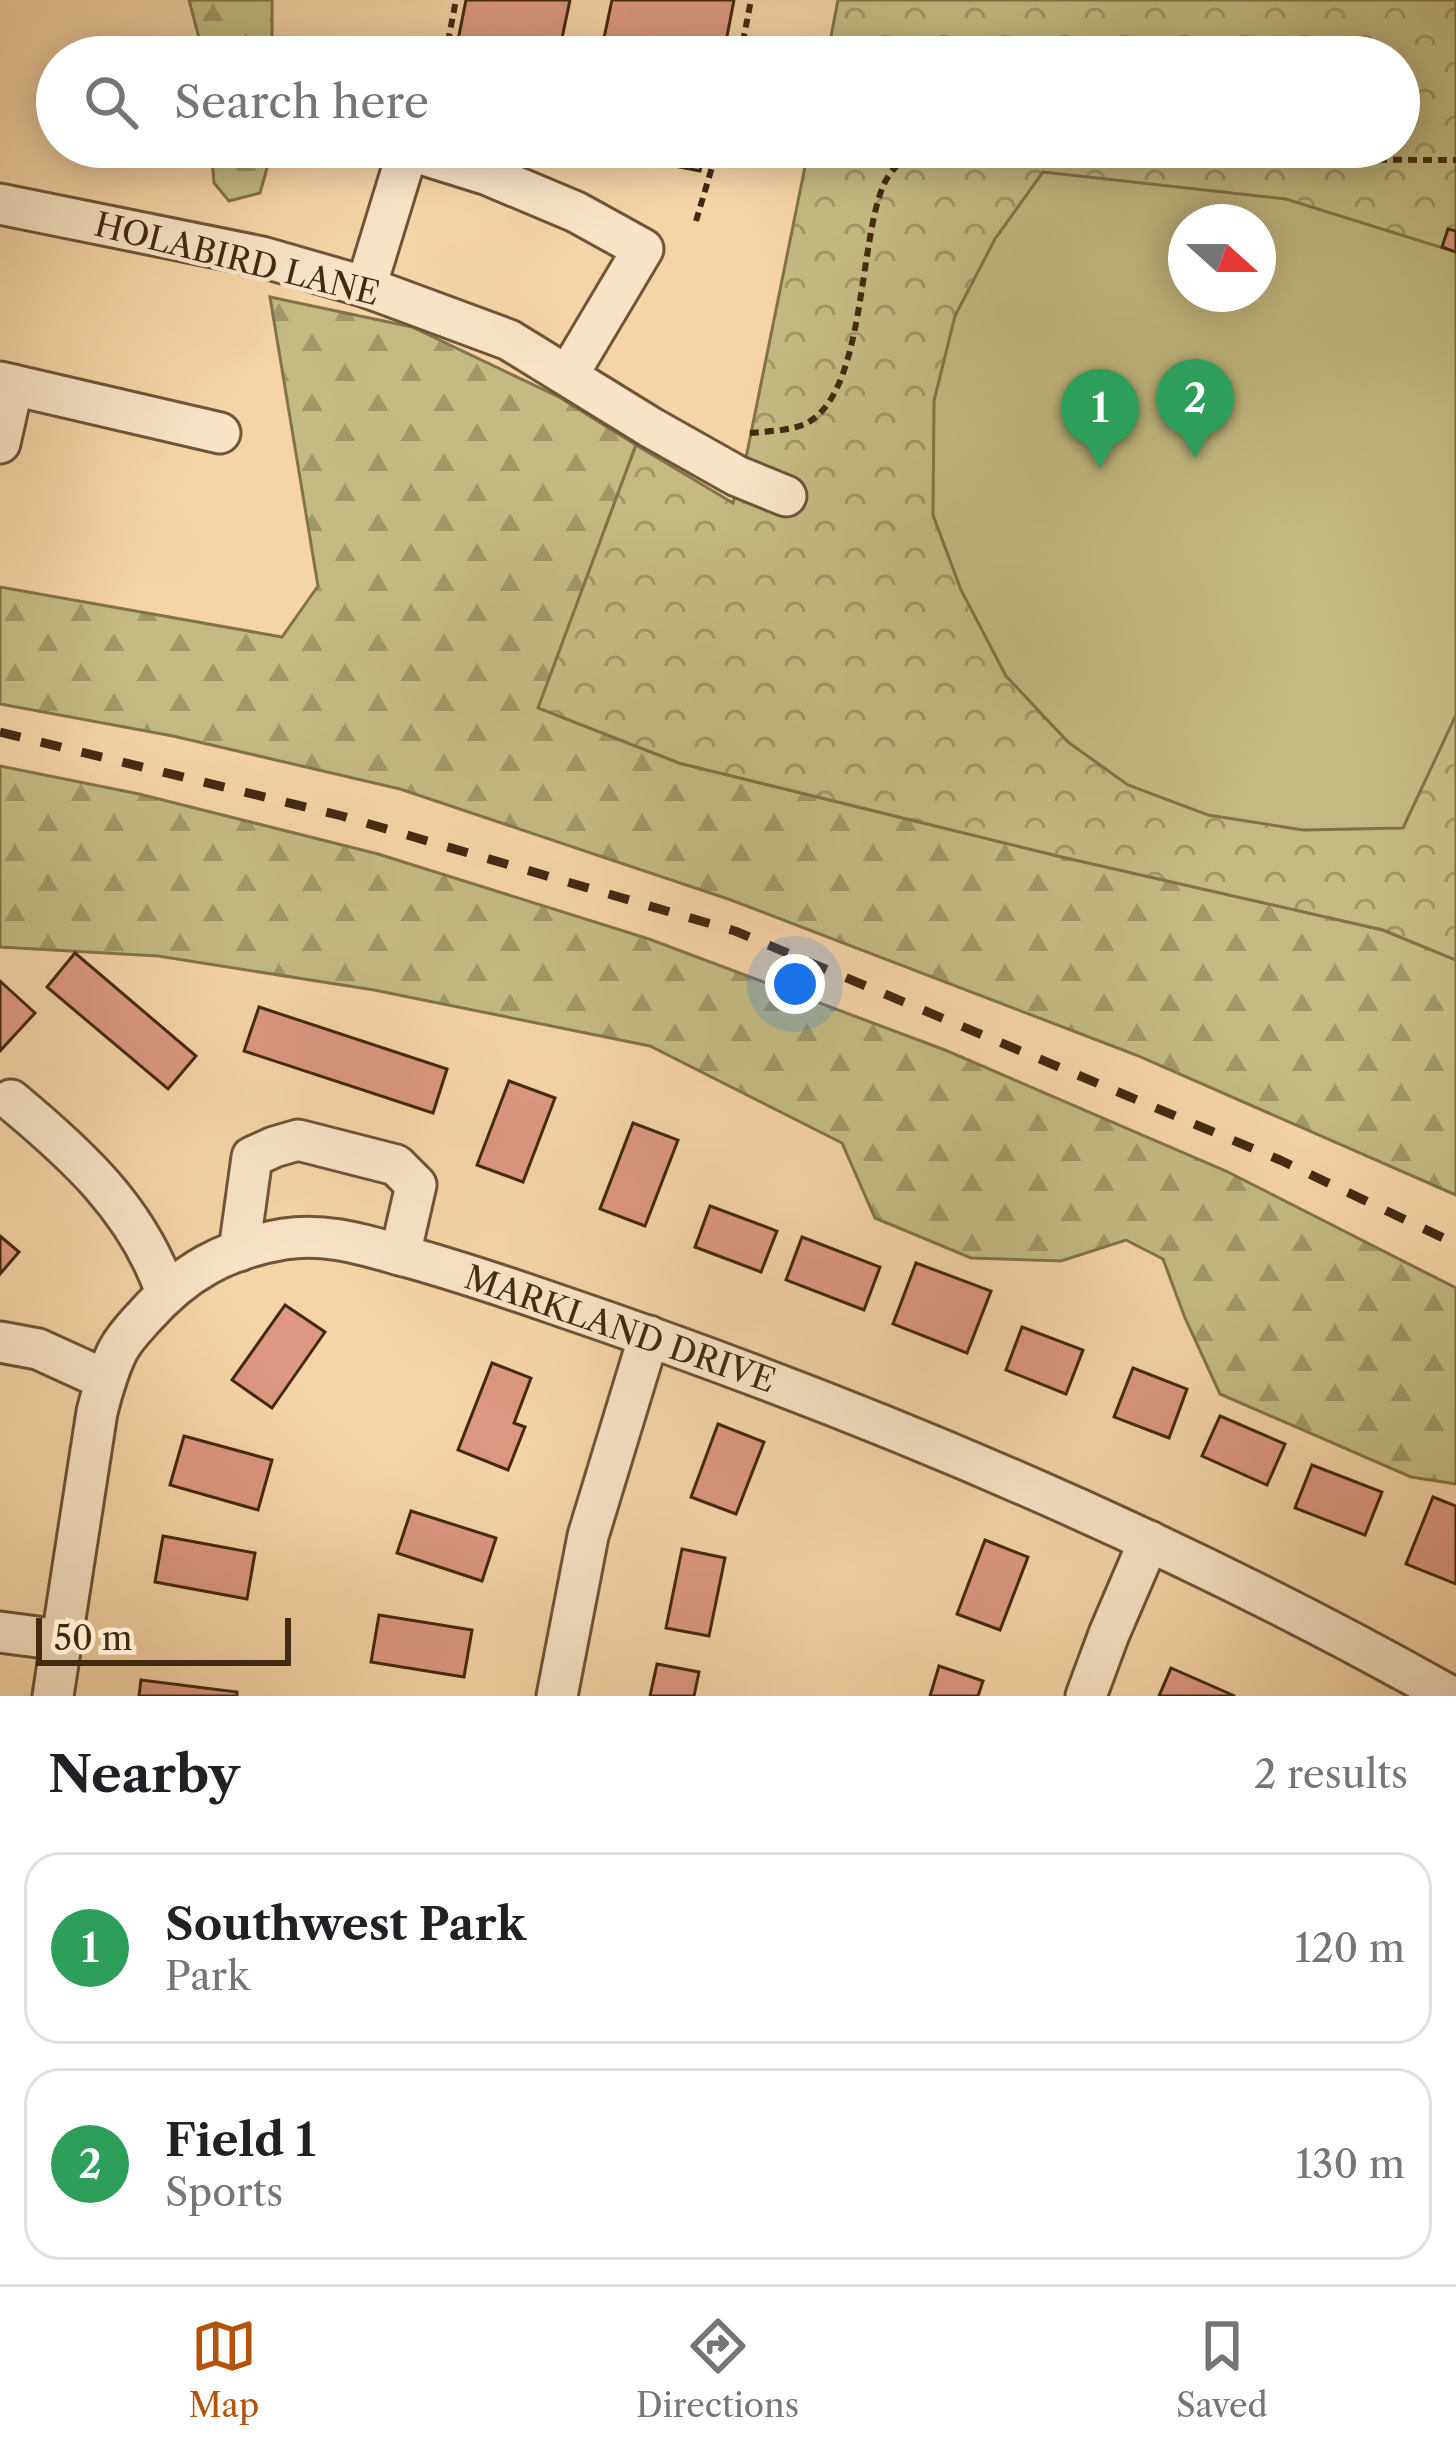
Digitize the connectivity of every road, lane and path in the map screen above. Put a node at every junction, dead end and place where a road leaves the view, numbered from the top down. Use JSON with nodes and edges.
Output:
{"nodes":[{"id":1,"x":456,"y":0,"type":"edge"},
{"id":2,"x":751,"y":0,"type":"edge"},
{"id":3,"x":449,"y":36,"type":"edge"},
{"id":4,"x":744,"y":36,"type":"edge"},
{"id":5,"x":1420,"y":160,"type":"edge"},
{"id":6,"x":1456,"y":160,"type":"edge"},
{"id":7,"x":402,"y":168,"type":"edge"},
{"id":8,"x":466,"y":168,"type":"edge"},
{"id":9,"x":712,"y":168,"type":"edge"},
{"id":10,"x":895,"y":168,"type":"edge"},
{"id":11,"x":0,"y":204,"type":"edge"},
{"id":12,"x":696,"y":220,"type":"dead end"},
{"id":13,"x":366,"y":286,"type":"junction"},
{"id":14,"x":568,"y":375,"type":"junction"},
{"id":15,"x":6,"y":384,"type":"edge"},
{"id":16,"x":220,"y":433,"type":"dead end"},
{"id":17,"x":751,"y":434,"type":"dead end"},
{"id":18,"x":0,"y":442,"type":"edge"},
{"id":19,"x":786,"y":496,"type":"dead end"},
{"id":20,"x":11,"y":1100,"type":"dead end"},
{"id":21,"x":239,"y":1251,"type":"junction"},
{"id":22,"x":400,"y":1255,"type":"junction"},
{"id":23,"x":166,"y":1292,"type":"junction"},
{"id":24,"x":649,"y":1336,"type":"junction"},
{"id":25,"x":0,"y":1342,"type":"edge"},
{"id":26,"x":106,"y":1380,"type":"junction"},
{"id":27,"x":1149,"y":1541,"type":"junction"},
{"id":28,"x":0,"y":1632,"type":"edge"},
{"id":29,"x":62,"y":1640,"type":"junction"},
{"id":30,"x":53,"y":1696,"type":"edge"},
{"id":31,"x":557,"y":1696,"type":"edge"},
{"id":32,"x":1086,"y":1696,"type":"edge"},
{"id":33,"x":1450,"y":1696,"type":"edge"}],
"edges":[{"from":1,"to":3,"type":"path"},
{"from":2,"to":4,"type":"path"},
{"from":5,"to":6,"type":"path"},
{"from":7,"to":13,"type":"street"},
{"from":8,"to":14,"type":"street"},
{"from":9,"to":12,"type":"path"},
{"from":10,"to":17,"type":"path"},
{"from":11,"to":13,"type":"street","name":"HOLABIRD LANE"},
{"from":13,"to":14,"type":"street","name":"HOLABIRD LANE"},
{"from":14,"to":19,"type":"street","name":"HOLABIRD LANE"},
{"from":15,"to":16,"type":"street"},
{"from":15,"to":18,"type":"street"},
{"from":20,"to":23,"type":"street"},
{"from":21,"to":22,"type":"street","name":"MARKLAND DRIVE"},
{"from":21,"to":22,"type":"street"},
{"from":21,"to":23,"type":"street","name":"MARKLAND DRIVE"},
{"from":22,"to":24,"type":"street","name":"MARKLAND DRIVE"},
{"from":23,"to":26,"type":"street","name":"MARKLAND DRIVE"},
{"from":24,"to":27,"type":"street","name":"MARKLAND DRIVE"},
{"from":24,"to":31,"type":"street"},
{"from":25,"to":26,"type":"street"},
{"from":26,"to":29,"type":"street","name":"MARKLAND DRIVE"},
{"from":27,"to":32,"type":"street"},
{"from":27,"to":33,"type":"street","name":"MARKLAND DRIVE"},
{"from":28,"to":29,"type":"street"},
{"from":29,"to":30,"type":"street","name":"MARKLAND DRIVE"}]}
